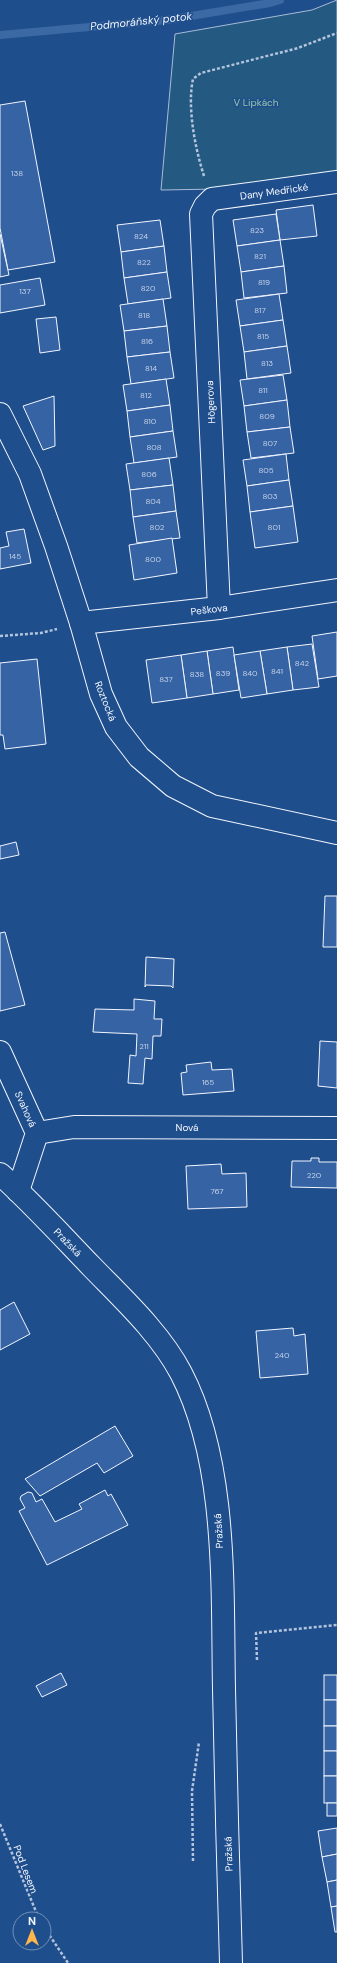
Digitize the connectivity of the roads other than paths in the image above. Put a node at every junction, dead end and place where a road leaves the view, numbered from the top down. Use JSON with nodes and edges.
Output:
{"nodes":[{"id":1,"x":337,"y":182,"type":"edge"},
{"id":2,"x":212,"y":199,"type":"joint"},
{"id":3,"x":0,"y":414,"type":"edge"},
{"id":4,"x":337,"y":590,"type":"edge"},
{"id":5,"x":219,"y":608,"type":"junction"},
{"id":6,"x":81,"y":623,"type":"junction"},
{"id":7,"x":337,"y":833,"type":"edge"},
{"id":8,"x":0,"y":1052,"type":"edge"},
{"id":9,"x":337,"y":1128,"type":"edge"},
{"id":10,"x":37,"y":1133,"type":"junction"},
{"id":11,"x":0,"y":1174,"type":"edge"},
{"id":12,"x":18,"y":1190,"type":"junction"},
{"id":13,"x":230,"y":1963,"type":"edge"}],
"edges":[{"from":1,"to":2,"type":"street","name":"Dany Medřické"},
{"from":2,"to":5,"type":"street","name":"Högerova"},
{"from":3,"to":6,"type":"street","name":"Roztocká"},
{"from":4,"to":5,"type":"street","name":"Peškova"},
{"from":5,"to":6,"type":"street","name":"Peškova"},
{"from":6,"to":7,"type":"street","name":"Roztocká"},
{"from":8,"to":10,"type":"street","name":"Svahová"},
{"from":9,"to":10,"type":"street","name":"Nová"},
{"from":10,"to":12,"type":"street","name":"Svahová"},
{"from":11,"to":12,"type":"street","name":"Pražská"},
{"from":12,"to":13,"type":"street","name":"Pražská"}]}
